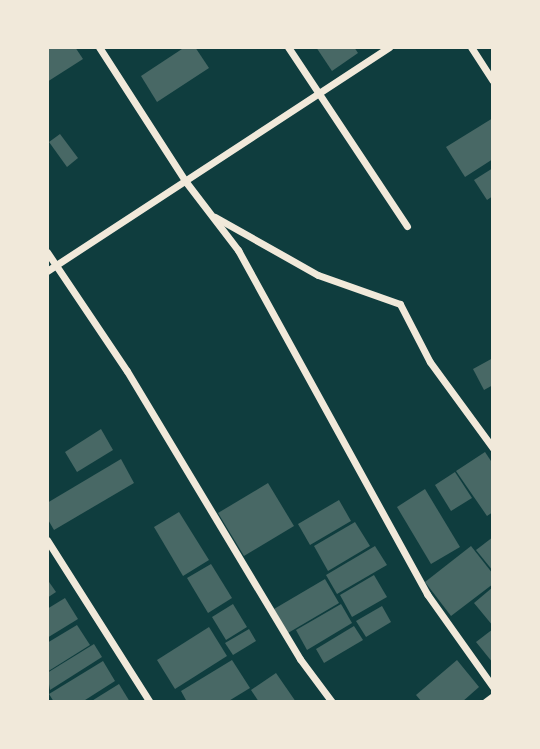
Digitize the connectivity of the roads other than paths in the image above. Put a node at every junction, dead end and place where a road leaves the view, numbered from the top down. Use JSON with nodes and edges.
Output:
{"nodes":[{"id":1,"x":99,"y":47,"type":"edge"},
{"id":2,"x":288,"y":47,"type":"edge"},
{"id":3,"x":389,"y":47,"type":"edge"},
{"id":4,"x":471,"y":47,"type":"edge"},
{"id":5,"x":493,"y":82,"type":"edge"},
{"id":6,"x":318,"y":94,"type":"junction"},
{"id":7,"x":186,"y":182,"type":"junction"},
{"id":8,"x":211,"y":215,"type":"junction"},
{"id":9,"x":407,"y":226,"type":"dead end"},
{"id":10,"x":47,"y":252,"type":"edge"},
{"id":11,"x":57,"y":265,"type":"junction"},
{"id":12,"x":47,"y":271,"type":"edge"},
{"id":13,"x":493,"y":448,"type":"edge"},
{"id":14,"x":47,"y":540,"type":"edge"},
{"id":15,"x":493,"y":687,"type":"edge"},
{"id":16,"x":493,"y":696,"type":"edge"},
{"id":17,"x":150,"y":702,"type":"edge"},
{"id":18,"x":332,"y":702,"type":"edge"},
{"id":19,"x":485,"y":702,"type":"edge"}],
"edges":[{"from":1,"to":7,"type":"street"},
{"from":2,"to":6,"type":"street"},
{"from":3,"to":6,"type":"street"},
{"from":4,"to":5,"type":"street"},
{"from":6,"to":7,"type":"street"},
{"from":6,"to":9,"type":"street"},
{"from":7,"to":8,"type":"street"},
{"from":7,"to":11,"type":"street"},
{"from":8,"to":13,"type":"street"},
{"from":8,"to":15,"type":"street"},
{"from":10,"to":11,"type":"street"},
{"from":11,"to":12,"type":"street"},
{"from":11,"to":18,"type":"street"},
{"from":14,"to":17,"type":"street"},
{"from":16,"to":19,"type":"street"}]}
